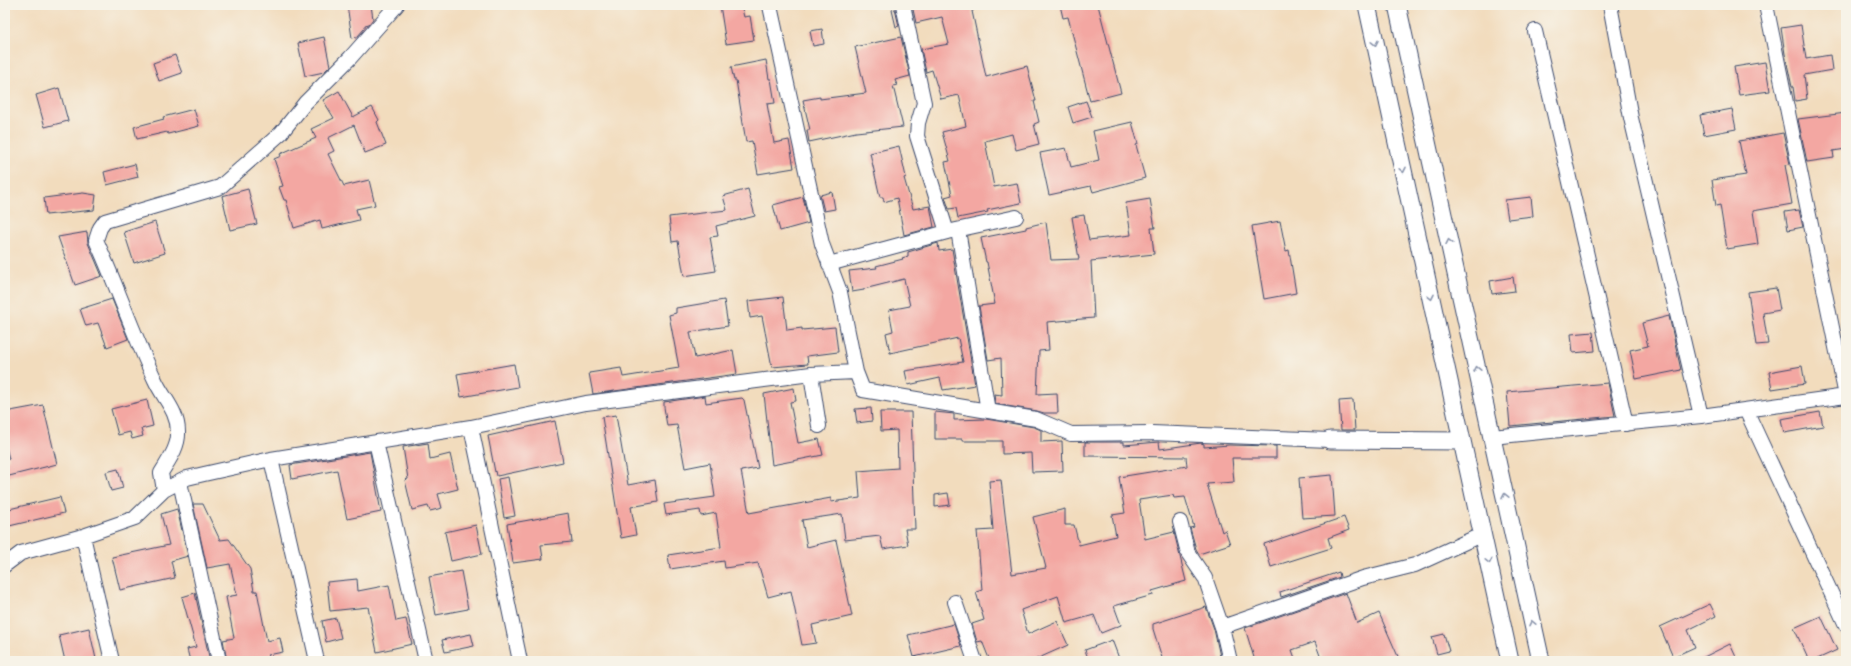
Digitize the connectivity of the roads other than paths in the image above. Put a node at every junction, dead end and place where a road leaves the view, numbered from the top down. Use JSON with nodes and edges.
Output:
{"nodes":[{"id":1,"x":397,"y":5,"type":"edge"},
{"id":2,"x":903,"y":5,"type":"edge"},
{"id":3,"x":1367,"y":5,"type":"edge"},
{"id":4,"x":1397,"y":5,"type":"edge"},
{"id":5,"x":1610,"y":5,"type":"edge"},
{"id":6,"x":1766,"y":5,"type":"edge"},
{"id":7,"x":770,"y":6,"type":"edge"},
{"id":8,"x":1535,"y":31,"type":"dead end"},
{"id":9,"x":1016,"y":217,"type":"dead end"},
{"id":10,"x":952,"y":231,"type":"junction"},
{"id":11,"x":829,"y":264,"type":"junction"},
{"id":12,"x":856,"y":372,"type":"junction"},
{"id":13,"x":811,"y":374,"type":"junction"},
{"id":14,"x":1846,"y":396,"type":"edge"},
{"id":15,"x":1746,"y":410,"type":"junction"},
{"id":16,"x":988,"y":411,"type":"junction"},
{"id":17,"x":1701,"y":416,"type":"junction"},
{"id":18,"x":1626,"y":424,"type":"junction"},
{"id":19,"x":819,"y":426,"type":"dead end"},
{"id":20,"x":471,"y":427,"type":"junction"},
{"id":21,"x":1492,"y":437,"type":"junction"},
{"id":22,"x":1330,"y":440,"type":"joint"},
{"id":23,"x":1462,"y":441,"type":"junction"},
{"id":24,"x":376,"y":442,"type":"junction"},
{"id":25,"x":271,"y":459,"type":"junction"},
{"id":26,"x":180,"y":482,"type":"junction"},
{"id":27,"x":164,"y":490,"type":"junction"},
{"id":28,"x":1180,"y":522,"type":"dead end"},
{"id":29,"x":1483,"y":534,"type":"junction"},
{"id":30,"x":83,"y":536,"type":"junction"},
{"id":31,"x":5,"y":565,"type":"edge"},
{"id":32,"x":955,"y":602,"type":"dead end"},
{"id":33,"x":1846,"y":625,"type":"edge"},
{"id":34,"x":1222,"y":627,"type":"junction"},
{"id":35,"x":112,"y":661,"type":"edge"},
{"id":36,"x":219,"y":661,"type":"edge"},
{"id":37,"x":316,"y":661,"type":"edge"},
{"id":38,"x":426,"y":661,"type":"edge"},
{"id":39,"x":520,"y":661,"type":"edge"},
{"id":40,"x":975,"y":661,"type":"edge"},
{"id":41,"x":1230,"y":661,"type":"edge"},
{"id":42,"x":1510,"y":661,"type":"edge"},
{"id":43,"x":1541,"y":661,"type":"edge"}],
"edges":[{"from":1,"to":27,"type":"street"},
{"from":2,"to":10,"type":"street"},
{"from":3,"to":23,"type":"street","one_way":true},
{"from":21,"to":4,"type":"street","one_way":true},
{"from":5,"to":17,"type":"street"},
{"from":6,"to":14,"type":"street"},
{"from":7,"to":11,"type":"street"},
{"from":8,"to":18,"type":"street"},
{"from":9,"to":10,"type":"street"},
{"from":10,"to":11,"type":"street"},
{"from":10,"to":16,"type":"street"},
{"from":11,"to":12,"type":"street"},
{"from":12,"to":13,"type":"street"},
{"from":12,"to":16,"type":"street"},
{"from":13,"to":19,"type":"street"},
{"from":13,"to":20,"type":"street"},
{"from":14,"to":15,"type":"street"},
{"from":15,"to":17,"type":"street"},
{"from":15,"to":33,"type":"street"},
{"from":16,"to":22,"type":"street"},
{"from":17,"to":18,"type":"street"},
{"from":18,"to":21,"type":"street"},
{"from":20,"to":24,"type":"street"},
{"from":20,"to":39,"type":"street"},
{"from":43,"to":21,"type":"street","one_way":true},
{"from":22,"to":23,"type":"street"},
{"from":23,"to":29,"type":"street"},
{"from":24,"to":25,"type":"street"},
{"from":24,"to":38,"type":"street"},
{"from":25,"to":26,"type":"street"},
{"from":25,"to":37,"type":"street"},
{"from":26,"to":27,"type":"street"},
{"from":26,"to":36,"type":"street"},
{"from":27,"to":30,"type":"street"},
{"from":28,"to":34,"type":"street"},
{"from":29,"to":34,"type":"street"},
{"from":29,"to":42,"type":"street","one_way":true},
{"from":30,"to":31,"type":"street"},
{"from":30,"to":35,"type":"street"},
{"from":32,"to":40,"type":"street"},
{"from":34,"to":41,"type":"street"}]}
